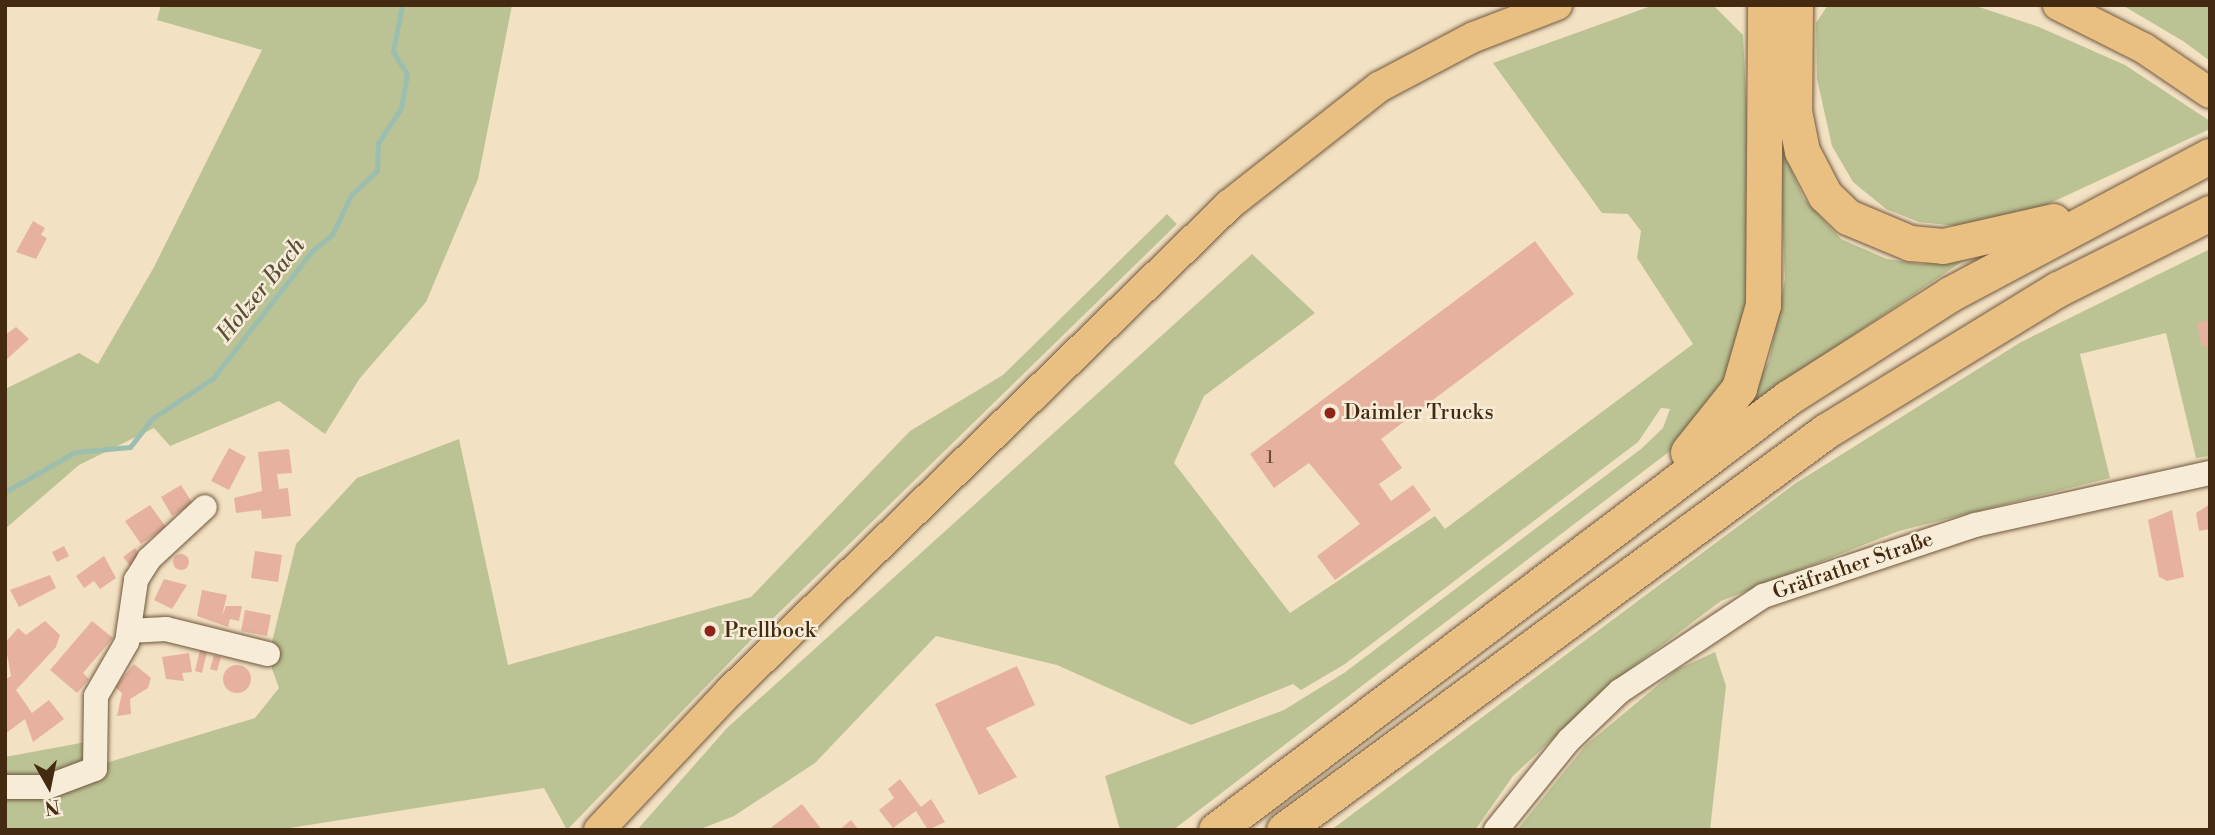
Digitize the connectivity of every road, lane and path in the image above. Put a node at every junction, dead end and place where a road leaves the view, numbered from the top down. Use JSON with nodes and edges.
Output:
{"nodes":[{"id":1,"x":1557,"y":5,"type":"edge"},
{"id":2,"x":1737,"y":5,"type":"edge"},
{"id":3,"x":1765,"y":5,"type":"edge"},
{"id":4,"x":1795,"y":5,"type":"edge"},
{"id":5,"x":1814,"y":5,"type":"edge"},
{"id":6,"x":2057,"y":5,"type":"edge"},
{"id":7,"x":1779,"y":45,"type":"junction"},
{"id":8,"x":2208,"y":92,"type":"edge"},
{"id":9,"x":2210,"y":156,"type":"edge"},
{"id":10,"x":2132,"y":193,"type":"junction"},
{"id":11,"x":2210,"y":213,"type":"edge"},
{"id":12,"x":2210,"y":473,"type":"edge"},
{"id":13,"x":205,"y":508,"type":"dead end"},
{"id":14,"x":1561,"y":565,"type":"junction"},
{"id":15,"x":129,"y":631,"type":"junction"},
{"id":16,"x":268,"y":654,"type":"dead end"},
{"id":17,"x":5,"y":787,"type":"edge"},
{"id":18,"x":600,"y":830,"type":"edge"},
{"id":19,"x":1216,"y":830,"type":"edge"},
{"id":20,"x":1284,"y":830,"type":"edge"},
{"id":21,"x":1496,"y":830,"type":"edge"}],
"edges":[{"from":1,"to":18,"type":"main road"},
{"from":2,"to":7,"type":"highway"},
{"from":3,"to":7,"type":"highway"},
{"from":4,"to":7,"type":"highway"},
{"from":5,"to":7,"type":"highway"},
{"from":6,"to":8,"type":"main road"},
{"from":7,"to":10,"type":"highway"},
{"from":7,"to":14,"type":"highway"},
{"from":9,"to":10,"type":"highway"},
{"from":10,"to":14,"type":"highway"},
{"from":11,"to":20,"type":"highway"},
{"from":12,"to":21,"type":"street","name":"Gräfrather Straße"},
{"from":13,"to":15,"type":"street"},
{"from":14,"to":19,"type":"highway"},
{"from":15,"to":16,"type":"street"},
{"from":15,"to":17,"type":"street"}]}
